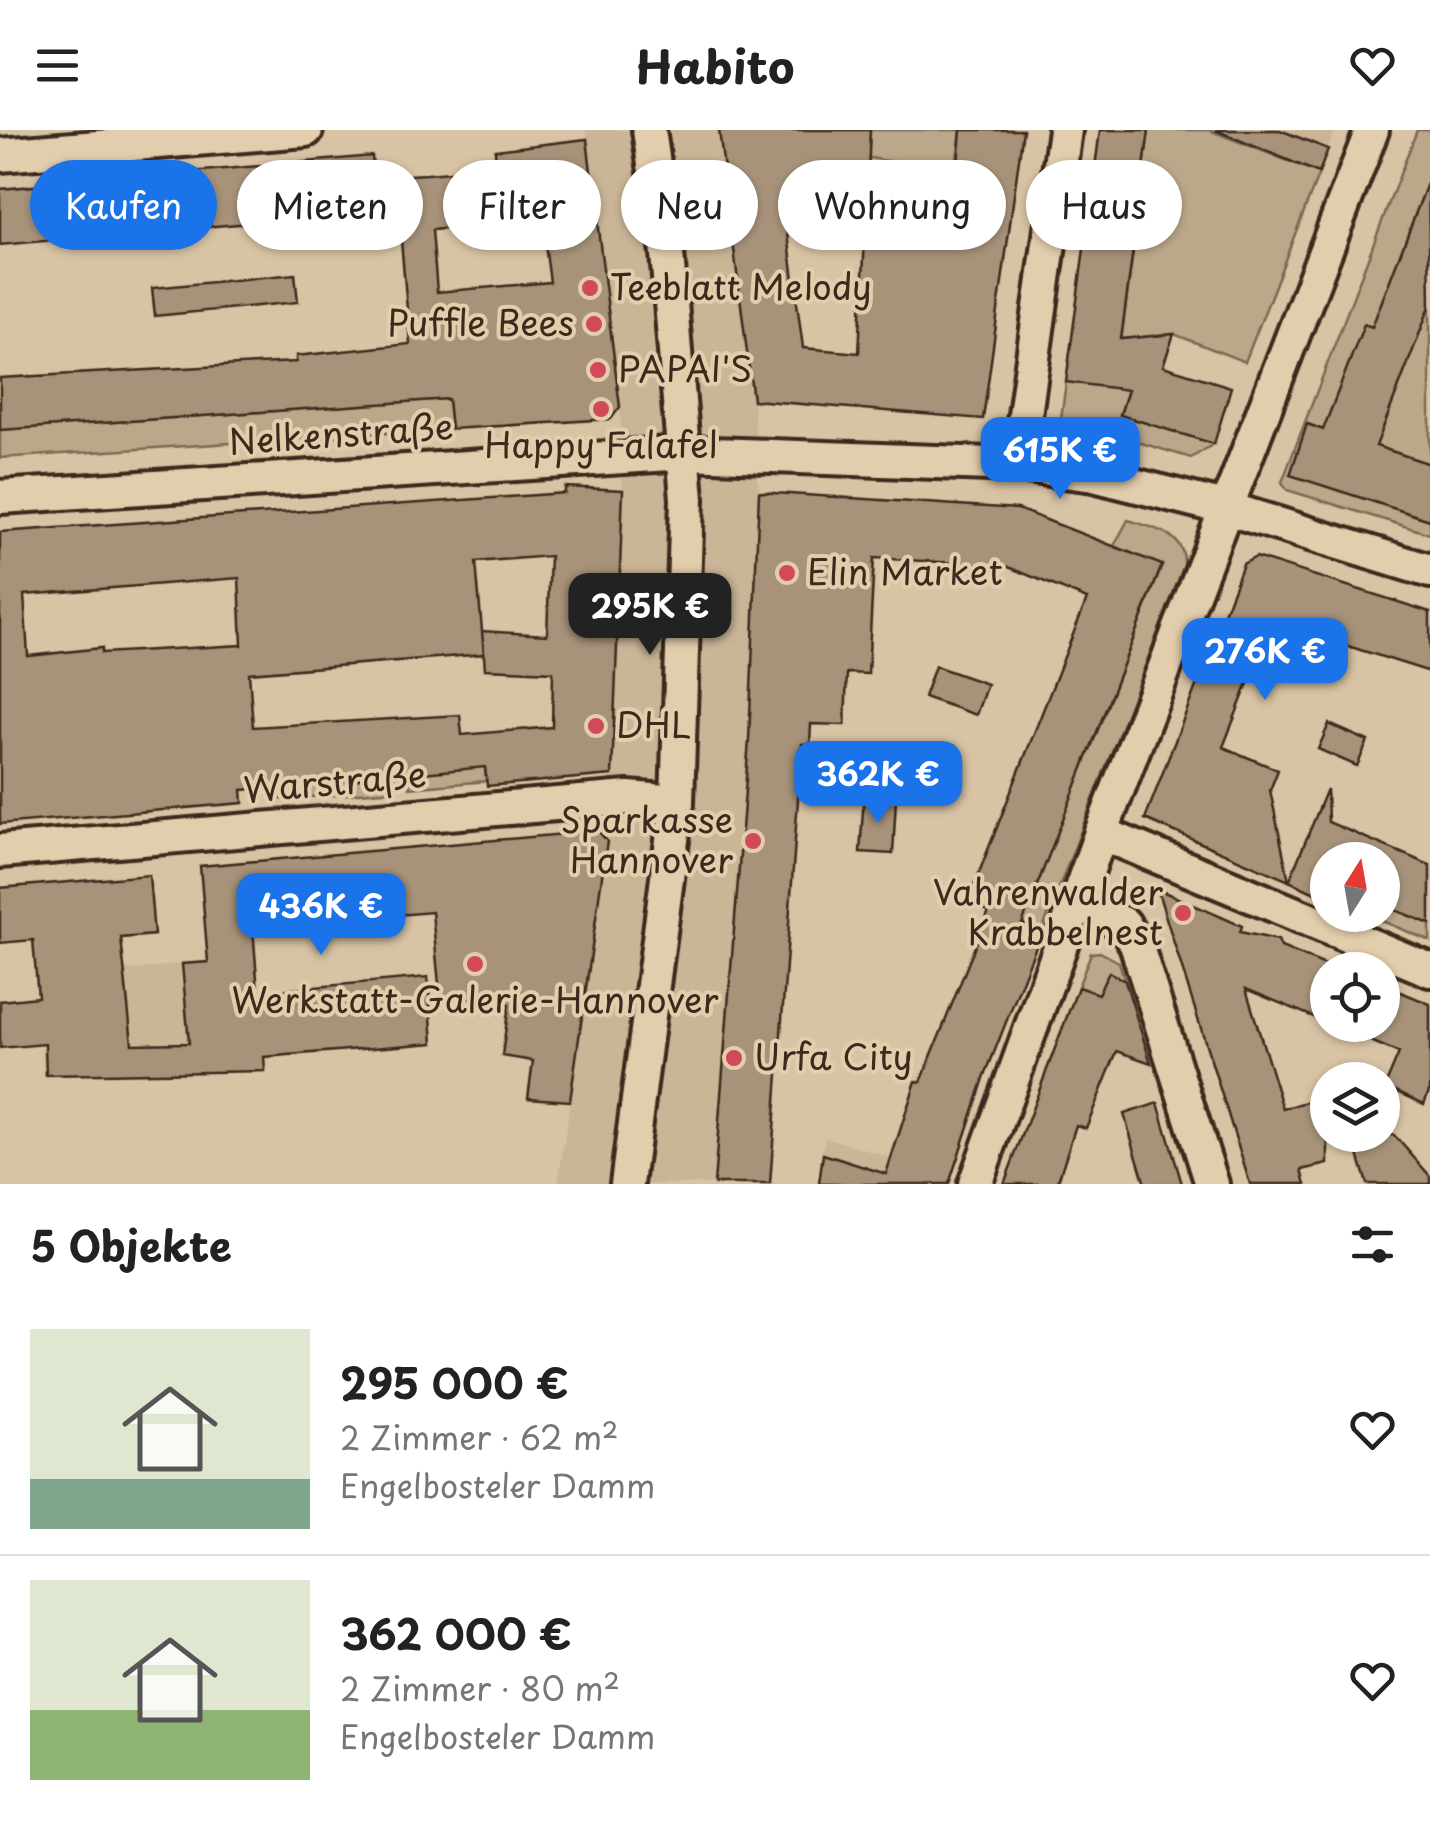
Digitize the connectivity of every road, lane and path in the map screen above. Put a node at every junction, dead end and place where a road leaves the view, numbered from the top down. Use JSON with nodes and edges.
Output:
{"nodes":[{"id":1,"x":306,"y":130,"type":"edge"},
{"id":2,"x":649,"y":130,"type":"edge"},
{"id":3,"x":1065,"y":130,"type":"edge"},
{"id":4,"x":1372,"y":130,"type":"edge"},
{"id":5,"x":0,"y":155,"type":"edge"},
{"id":6,"x":686,"y":453,"type":"junction"},
{"id":7,"x":1018,"y":465,"type":"junction"},
{"id":8,"x":0,"y":497,"type":"edge"},
{"id":9,"x":1228,"y":509,"type":"junction"},
{"id":10,"x":1430,"y":572,"type":"edge"},
{"id":11,"x":676,"y":802,"type":"junction"},
{"id":12,"x":1100,"y":833,"type":"junction"},
{"id":13,"x":0,"y":851,"type":"edge"},
{"id":14,"x":1075,"y":901,"type":"junction"},
{"id":15,"x":1430,"y":970,"type":"edge"},
{"id":16,"x":627,"y":1184,"type":"edge"},
{"id":17,"x":976,"y":1184,"type":"edge"},
{"id":18,"x":1212,"y":1184,"type":"edge"}],
"edges":[{"from":1,"to":5,"type":"street"},
{"from":2,"to":6,"type":"street"},
{"from":3,"to":7,"type":"street"},
{"from":4,"to":9,"type":"street"},
{"from":6,"to":7,"type":"street","name":"Nelkenstraße"},
{"from":6,"to":8,"type":"street","name":"Nelkenstraße"},
{"from":6,"to":11,"type":"street"},
{"from":7,"to":9,"type":"street","name":"Nelkenstraße"},
{"from":9,"to":10,"type":"street","name":"Nelkenstraße"},
{"from":9,"to":12,"type":"street"},
{"from":11,"to":13,"type":"street","name":"Warstraße"},
{"from":11,"to":16,"type":"street"},
{"from":12,"to":14,"type":"street"},
{"from":12,"to":15,"type":"street"},
{"from":14,"to":17,"type":"street"},
{"from":14,"to":18,"type":"street"}]}
